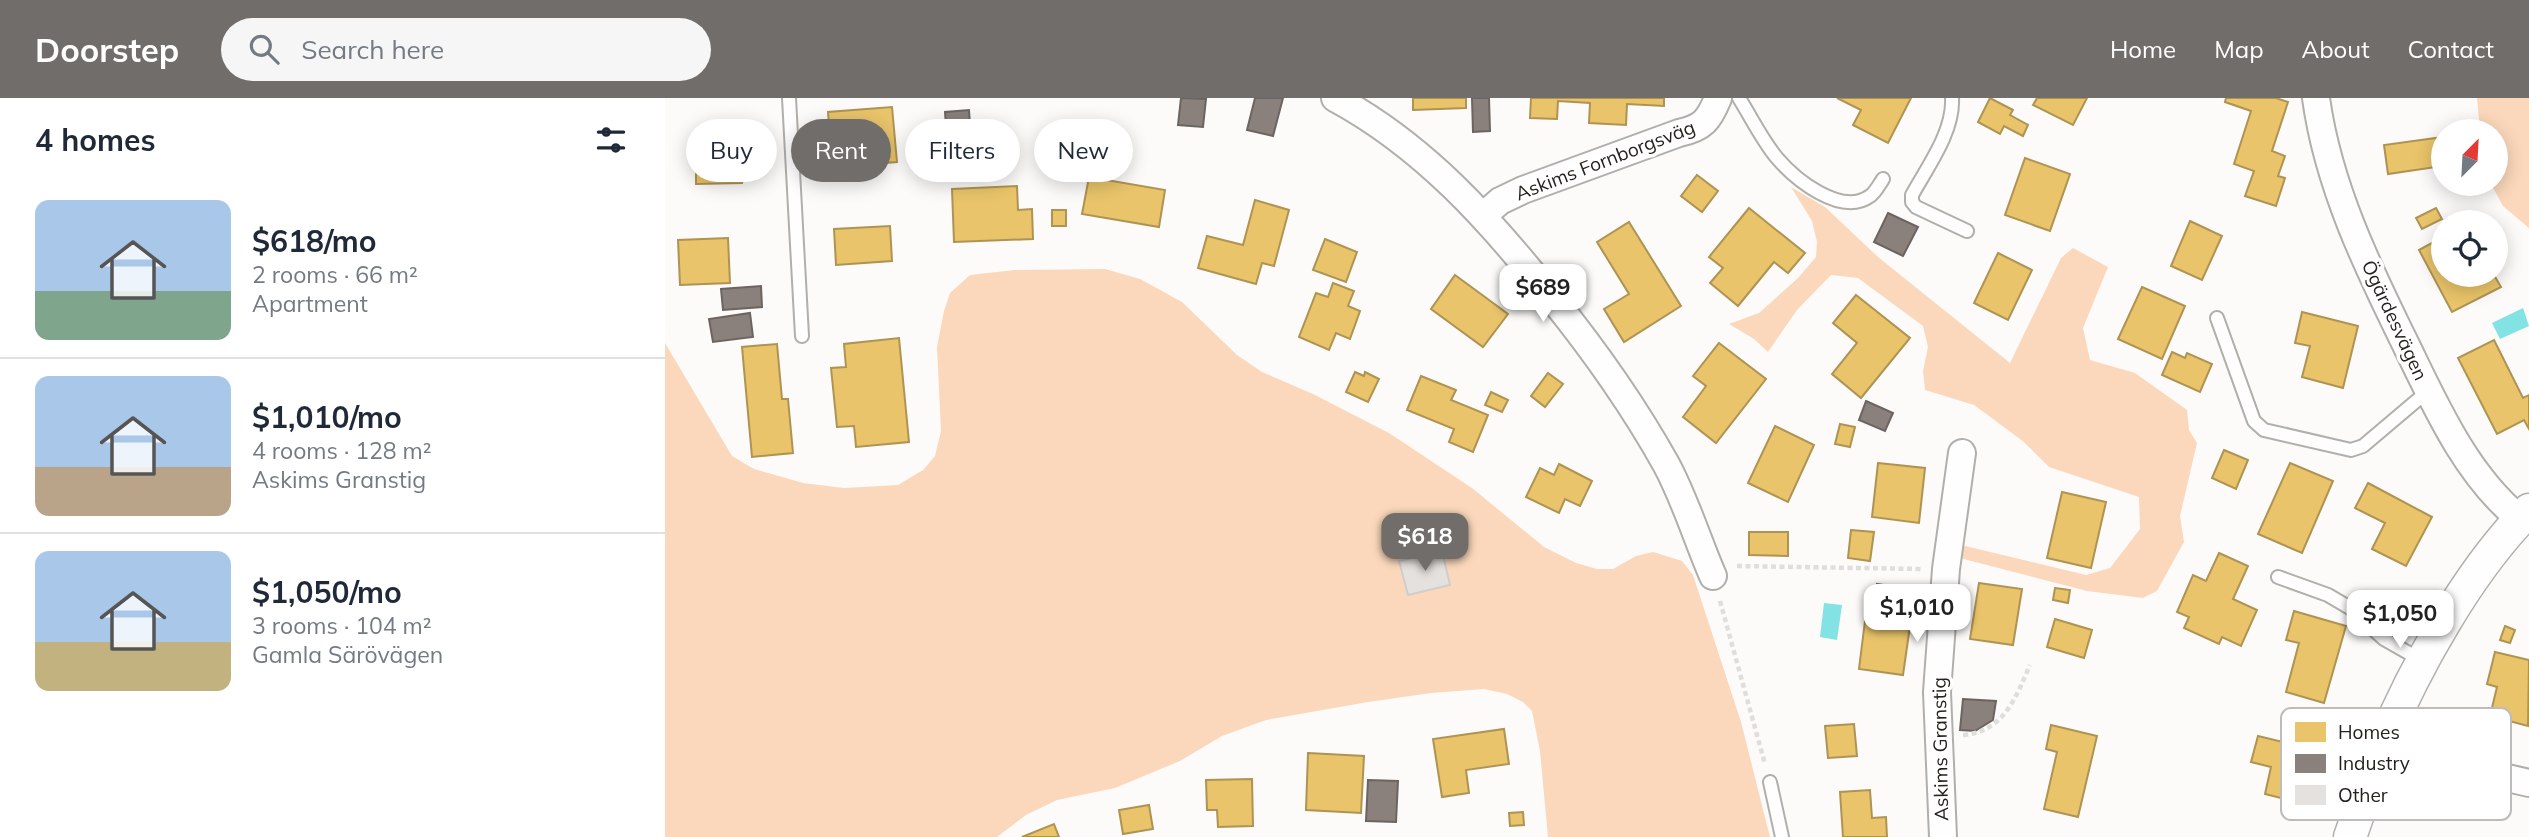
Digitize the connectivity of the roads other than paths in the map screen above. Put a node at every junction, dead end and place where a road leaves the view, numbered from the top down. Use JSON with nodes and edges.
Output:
{"nodes":[{"id":1,"x":789,"y":98,"type":"edge"},
{"id":2,"x":1335,"y":98,"type":"edge"},
{"id":3,"x":1718,"y":98,"type":"edge"},
{"id":4,"x":1739,"y":98,"type":"edge"},
{"id":5,"x":1952,"y":98,"type":"edge"},
{"id":6,"x":2316,"y":98,"type":"edge"},
{"id":7,"x":1883,"y":179,"type":"dead end"},
{"id":8,"x":1483,"y":215,"type":"junction"},
{"id":9,"x":1967,"y":231,"type":"dead end"},
{"id":10,"x":2217,"y":318,"type":"dead end"},
{"id":11,"x":802,"y":336,"type":"dead end"},
{"id":12,"x":2428,"y":391,"type":"junction"},
{"id":13,"x":1962,"y":453,"type":"dead end"},
{"id":14,"x":2524,"y":514,"type":"edge"},
{"id":15,"x":1711,"y":571,"type":"road end"},
{"id":16,"x":2278,"y":577,"type":"dead end"},
{"id":17,"x":2424,"y":661,"type":"junction"},
{"id":18,"x":2401,"y":708,"type":"edge"},
{"id":19,"x":2511,"y":779,"type":"edge"},
{"id":20,"x":1770,"y":782,"type":"road end"},
{"id":21,"x":2529,"y":783,"type":"edge"},
{"id":22,"x":2356,"y":820,"type":"edge"},
{"id":23,"x":1782,"y":837,"type":"edge"},
{"id":24,"x":1943,"y":837,"type":"edge"},
{"id":25,"x":2350,"y":837,"type":"edge"}],
"edges":[{"from":1,"to":11,"type":"lane"},
{"from":2,"to":8,"type":"street"},
{"from":3,"to":8,"type":"street","name":"Askims Fornborgsväg"},
{"from":4,"to":7,"type":"lane"},
{"from":5,"to":9,"type":"lane"},
{"from":6,"to":12,"type":"street","name":"Ögärdesvägen"},
{"from":8,"to":15,"type":"street"},
{"from":10,"to":12,"type":"lane"},
{"from":12,"to":14,"type":"street","name":"Ögärdesvägen"},
{"from":13,"to":24,"type":"street","name":"Askims Granstig"},
{"from":14,"to":17,"type":"street"},
{"from":16,"to":17,"type":"lane"},
{"from":17,"to":18,"type":"street"},
{"from":19,"to":21,"type":"street"},
{"from":20,"to":23,"type":"lane"},
{"from":22,"to":25,"type":"street"}]}
